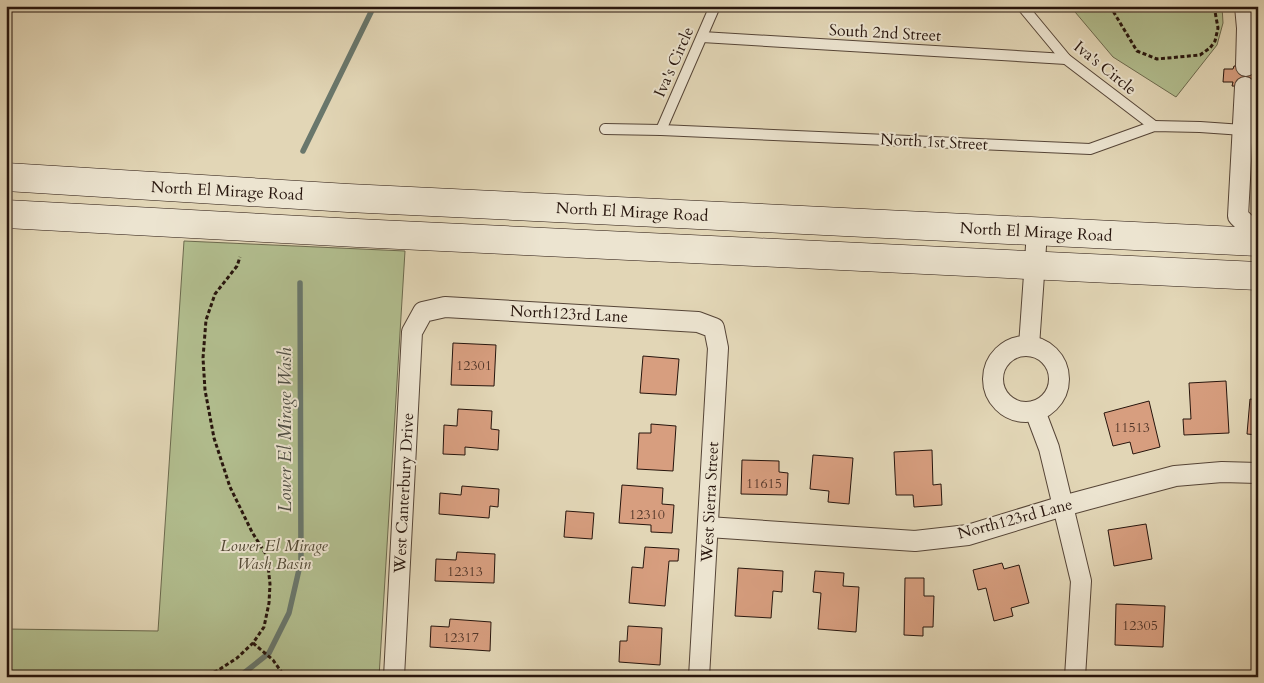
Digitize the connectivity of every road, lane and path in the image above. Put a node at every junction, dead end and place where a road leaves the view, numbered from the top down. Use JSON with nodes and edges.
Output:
{"nodes":[{"id":1,"x":715,"y":6,"type":"edge"},
{"id":2,"x":1022,"y":6,"type":"edge"},
{"id":3,"x":1110,"y":6,"type":"edge"},
{"id":4,"x":1214,"y":6,"type":"edge"},
{"id":5,"x":1246,"y":6,"type":"edge"},
{"id":6,"x":702,"y":37,"type":"junction"},
{"id":7,"x":1066,"y":59,"type":"junction"},
{"id":8,"x":1246,"y":66,"type":"dead end"},
{"id":9,"x":1245,"y":87,"type":"dead end"},
{"id":10,"x":1154,"y":126,"type":"junction"},
{"id":11,"x":605,"y":128,"type":"dead end"},
{"id":12,"x":661,"y":130,"type":"junction"},
{"id":13,"x":1250,"y":131,"type":"edge"},
{"id":14,"x":6,"y":177,"type":"edge"},
{"id":15,"x":6,"y":214,"type":"edge"},
{"id":16,"x":1036,"y":232,"type":"junction"},
{"id":17,"x":1258,"y":236,"type":"edge"},
{"id":18,"x":1258,"y":242,"type":"edge"},
{"id":19,"x":240,"y":257,"type":"dead end"},
{"id":20,"x":1034,"y":266,"type":"junction"},
{"id":21,"x":1258,"y":276,"type":"edge"},
{"id":22,"x":423,"y":312,"type":"joint"},
{"id":23,"x":714,"y":328,"type":"joint"},
{"id":24,"x":1029,"y":346,"type":"junction"},
{"id":25,"x":1035,"y":410,"type":"junction"},
{"id":26,"x":1258,"y":473,"type":"edge"},
{"id":27,"x":1063,"y":506,"type":"junction"},
{"id":28,"x":708,"y":527,"type":"junction"},
{"id":29,"x":253,"y":643,"type":"junction"},
{"id":30,"x":195,"y":677,"type":"edge"},
{"id":31,"x":285,"y":677,"type":"edge"},
{"id":32,"x":394,"y":677,"type":"edge"},
{"id":33,"x":699,"y":677,"type":"edge"},
{"id":34,"x":1075,"y":677,"type":"edge"}],
"edges":[{"from":1,"to":6,"type":"lane","name":"Iva's Circle"},
{"from":2,"to":7,"type":"lane","name":"Iva's Circle"},
{"from":3,"to":4,"type":"path"},
{"from":5,"to":8,"type":"street"},
{"from":6,"to":7,"type":"lane","name":"South 2nd Street"},
{"from":6,"to":12,"type":"lane","name":"Iva's Circle"},
{"from":7,"to":10,"type":"lane","name":"Iva's Circle"},
{"from":9,"to":13,"type":"street"},
{"from":10,"to":12,"type":"lane","name":"North 1st Street"},
{"from":10,"to":13,"type":"lane","name":"North 1st Street"},
{"from":11,"to":12,"type":"lane","name":"North 1st Street"},
{"from":13,"to":17,"type":"street"},
{"from":14,"to":16,"type":"main road","name":"North El Mirage Road"},
{"from":15,"to":20,"type":"main road","name":"North El Mirage Road"},
{"from":16,"to":18,"type":"main road","name":"North El Mirage Road"},
{"from":16,"to":20,"type":"street"},
{"from":19,"to":29,"type":"path"},
{"from":20,"to":21,"type":"main road","name":"North El Mirage Road"},
{"from":20,"to":24,"type":"street"},
{"from":22,"to":23,"type":"street","name":"North123rd Lane"},
{"from":22,"to":32,"type":"street","name":"West Canterbury Drive"},
{"from":23,"to":28,"type":"street","name":"West Sierra Street"},
{"from":24,"to":25,"type":"street"},
{"from":24,"to":25,"type":"street"},
{"from":25,"to":27,"type":"street"},
{"from":26,"to":27,"type":"street","name":"North123rd Lane"},
{"from":27,"to":28,"type":"street","name":"North123rd Lane"},
{"from":27,"to":34,"type":"street"},
{"from":28,"to":33,"type":"street","name":"West Sierra Street"},
{"from":29,"to":30,"type":"path"},
{"from":29,"to":31,"type":"path"}]}
